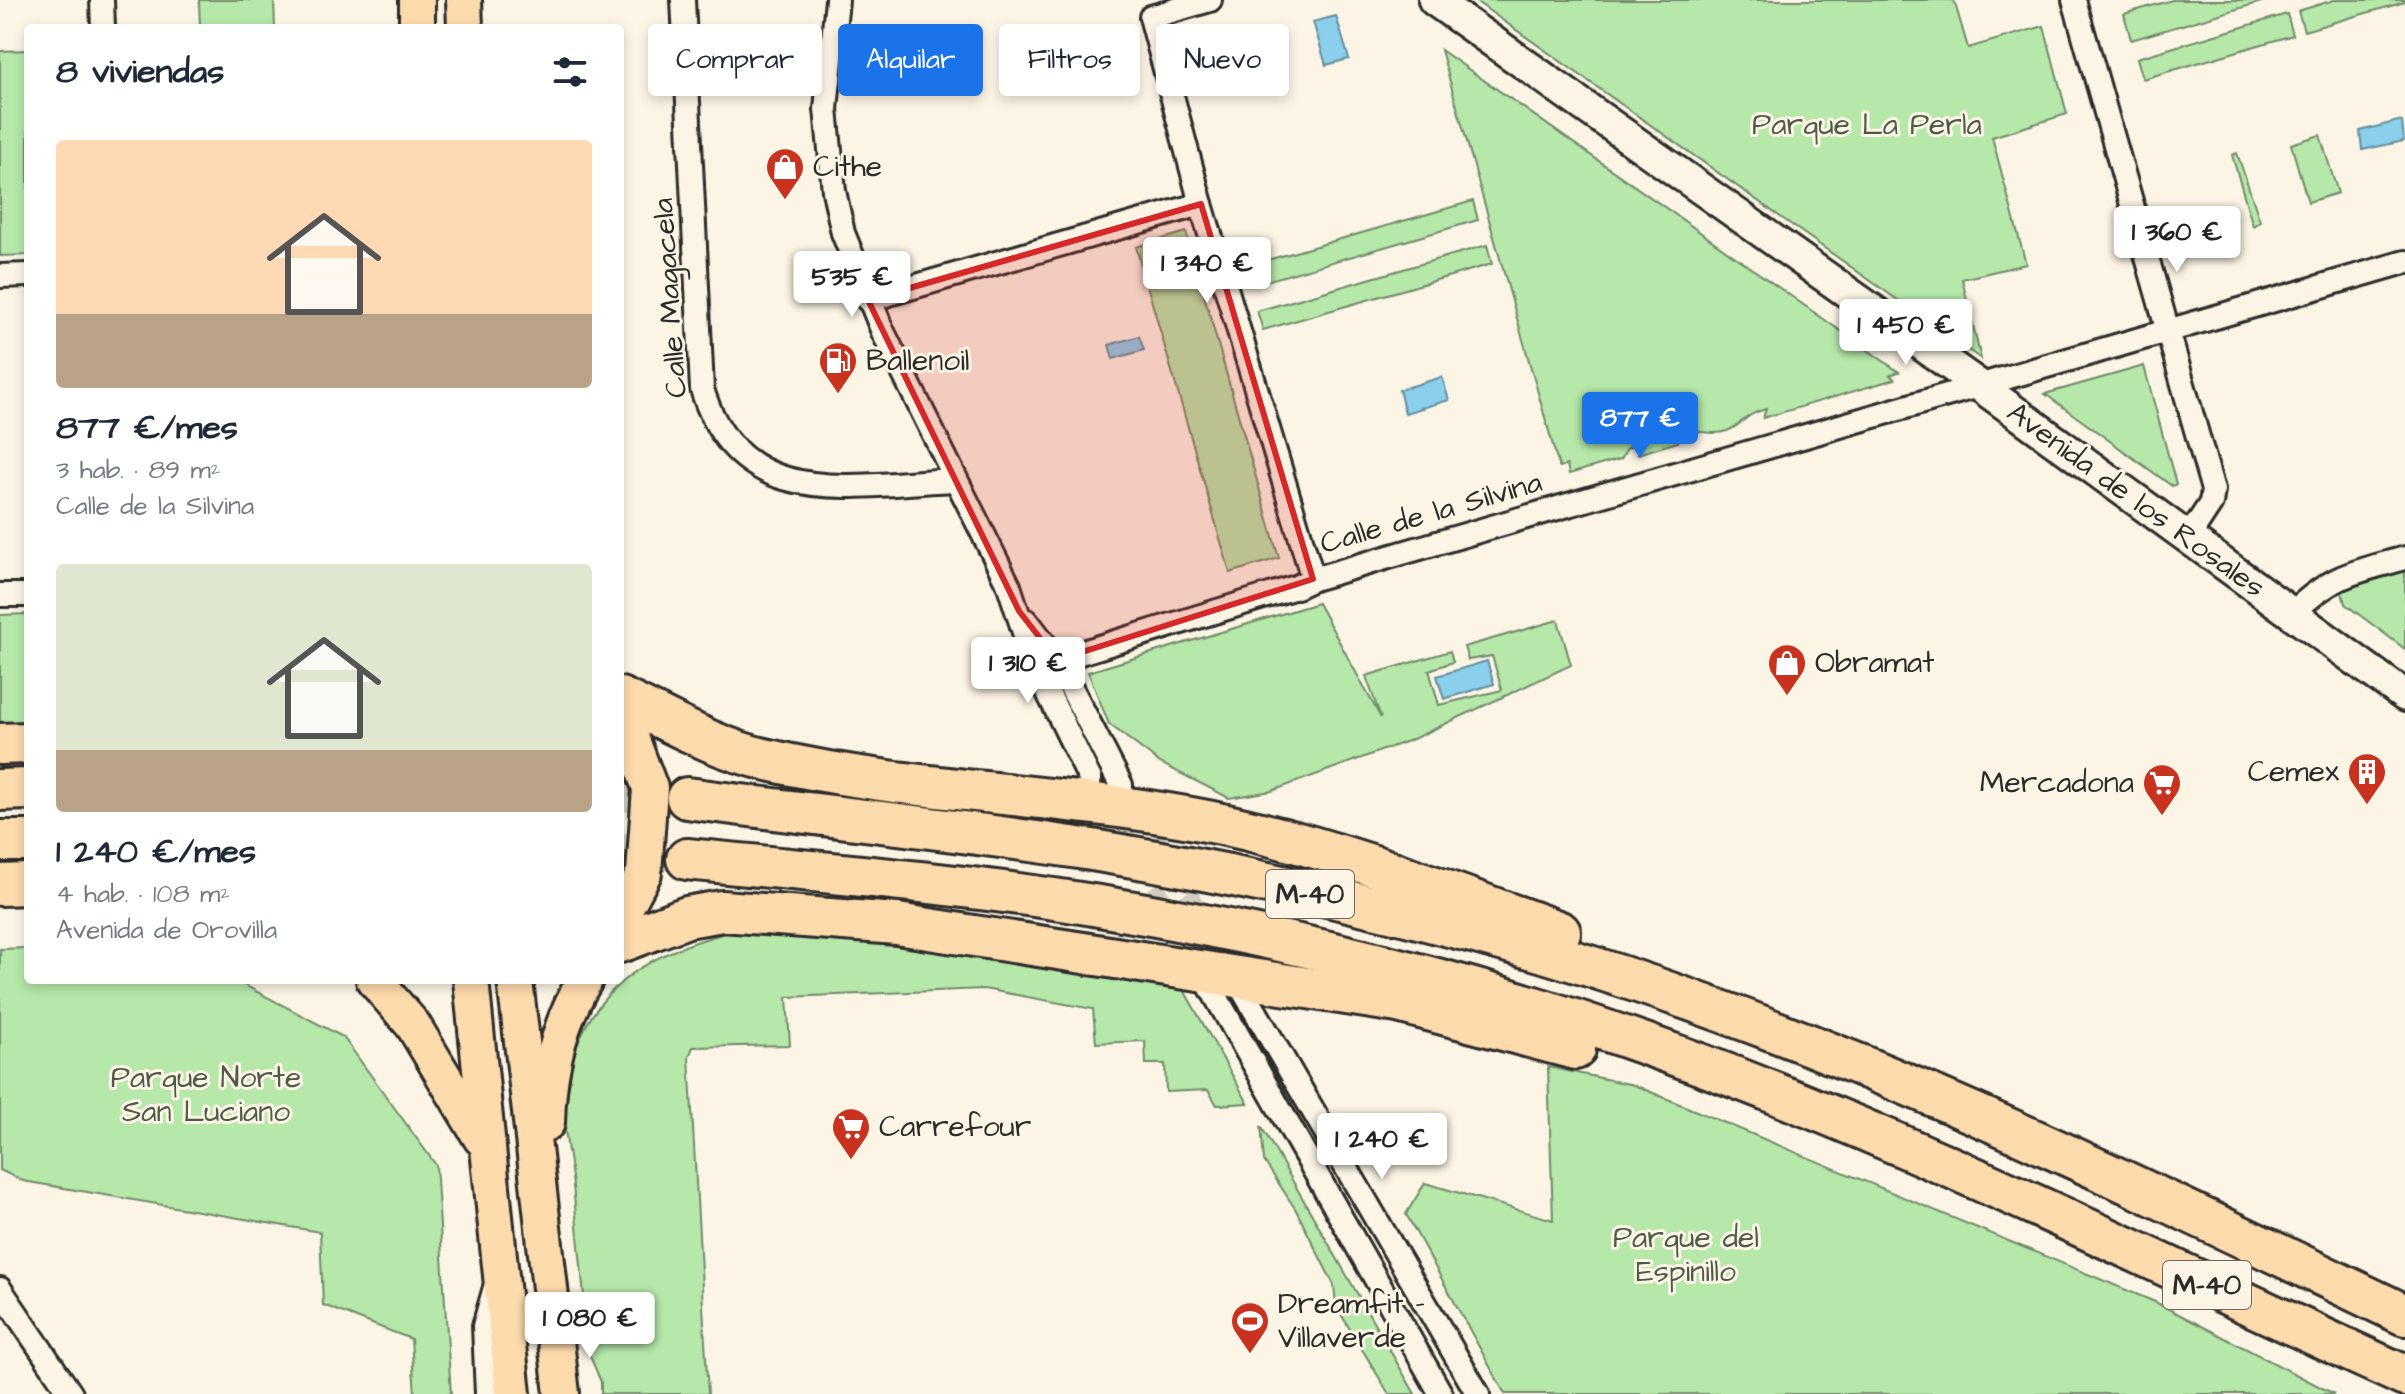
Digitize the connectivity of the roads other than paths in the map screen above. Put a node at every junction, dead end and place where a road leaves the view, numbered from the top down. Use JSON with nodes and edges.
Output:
{"nodes":[{"id":1,"x":102,"y":0,"type":"edge"},
{"id":2,"x":417,"y":0,"type":"edge"},
{"id":3,"x":464,"y":0,"type":"edge"},
{"id":4,"x":683,"y":0,"type":"edge"},
{"id":5,"x":837,"y":0,"type":"edge"},
{"id":6,"x":1210,"y":0,"type":"edge"},
{"id":7,"x":1434,"y":0,"type":"edge"},
{"id":8,"x":2074,"y":0,"type":"edge"},
{"id":9,"x":103,"y":24,"type":"edge"},
{"id":10,"x":417,"y":24,"type":"edge"},
{"id":11,"x":465,"y":24,"type":"edge"},
{"id":12,"x":1201,"y":204,"type":"junction"},
{"id":13,"x":2405,"y":262,"type":"edge"},
{"id":14,"x":24,"y":275,"type":"edge"},
{"id":15,"x":0,"y":276,"type":"edge"},
{"id":16,"x":868,"y":300,"type":"junction"},
{"id":17,"x":2169,"y":330,"type":"junction"},
{"id":18,"x":1980,"y":386,"type":"junction"},
{"id":19,"x":955,"y":480,"type":"junction"},
{"id":20,"x":2188,"y":538,"type":"junction"},
{"id":21,"x":2405,"y":558,"type":"edge"},
{"id":22,"x":1313,"y":579,"type":"junction"},
{"id":23,"x":0,"y":595,"type":"edge"},
{"id":24,"x":24,"y":595,"type":"edge"},
{"id":25,"x":1019,"y":611,"type":"junction"},
{"id":26,"x":2291,"y":614,"type":"junction"},
{"id":27,"x":1057,"y":660,"type":"junction"},
{"id":28,"x":2405,"y":696,"type":"edge"},
{"id":29,"x":631,"y":711,"type":"edge"},
{"id":30,"x":24,"y":743,"type":"edge"},
{"id":31,"x":0,"y":744,"type":"edge"},
{"id":32,"x":1090,"y":779,"type":"tunnel mouth"},
{"id":33,"x":1121,"y":785,"type":"tunnel mouth"},
{"id":34,"x":24,"y":789,"type":"edge"},
{"id":35,"x":0,"y":790,"type":"edge"},
{"id":36,"x":687,"y":798,"type":"tunnel mouth"},
{"id":37,"x":0,"y":841,"type":"edge"},
{"id":38,"x":24,"y":841,"type":"edge"},
{"id":39,"x":687,"y":859,"type":"tunnel mouth"},
{"id":40,"x":24,"y":884,"type":"edge"},
{"id":41,"x":0,"y":885,"type":"edge"},
{"id":42,"x":624,"y":910,"type":"edge"},
{"id":43,"x":624,"y":941,"type":"edge"},
{"id":44,"x":377,"y":984,"type":"edge"},
{"id":45,"x":464,"y":984,"type":"edge"},
{"id":46,"x":517,"y":984,"type":"edge"},
{"id":47,"x":583,"y":984,"type":"edge"},
{"id":48,"x":1211,"y":988,"type":"tunnel mouth"},
{"id":49,"x":1244,"y":992,"type":"tunnel mouth"},
{"id":50,"x":1910,"y":1087,"type":"junction"},
{"id":51,"x":1845,"y":1123,"type":"junction"},
{"id":52,"x":486,"y":1147,"type":"junction"},
{"id":53,"x":2102,"y":1171,"type":"junction"},
{"id":54,"x":2008,"y":1194,"type":"junction"},
{"id":55,"x":544,"y":1219,"type":"junction"},
{"id":56,"x":501,"y":1267,"type":"junction"},
{"id":57,"x":2405,"y":1285,"type":"edge"},
{"id":58,"x":0,"y":1289,"type":"edge"},
{"id":59,"x":2405,"y":1315,"type":"edge"},
{"id":60,"x":557,"y":1349,"type":"junction"},
{"id":61,"x":2405,"y":1376,"type":"edge"},
{"id":62,"x":71,"y":1394,"type":"edge"},
{"id":63,"x":487,"y":1394,"type":"edge"},
{"id":64,"x":513,"y":1394,"type":"edge"},
{"id":65,"x":562,"y":1394,"type":"edge"},
{"id":66,"x":582,"y":1394,"type":"edge"},
{"id":67,"x":1441,"y":1394,"type":"edge"},
{"id":68,"x":1478,"y":1394,"type":"edge"},
{"id":69,"x":2385,"y":1394,"type":"edge"}],
"edges":[{"from":1,"to":9,"type":"street"},
{"from":2,"to":10,"type":"main road"},
{"from":3,"to":11,"type":"main road"},
{"from":4,"to":19,"type":"street","name":"Calle Magacela"},
{"from":5,"to":16,"type":"street"},
{"from":6,"to":12,"type":"street","name":"Calle de la Silvina"},
{"from":7,"to":18,"type":"main road","name":"Avenida de los Rosales"},
{"from":8,"to":17,"type":"street"},
{"from":12,"to":16,"type":"street"},
{"from":12,"to":22,"type":"street","name":"Calle de la Silvina"},
{"from":13,"to":17,"type":"street","name":"Calle de la Silvina"},
{"from":14,"to":15,"type":"street"},
{"from":16,"to":19,"type":"street"},
{"from":17,"to":18,"type":"street","name":"Calle de la Silvina"},
{"from":17,"to":20,"type":"street"},
{"from":18,"to":20,"type":"main road","name":"Avenida de los Rosales"},
{"from":18,"to":22,"type":"street","name":"Calle de la Silvina"},
{"from":19,"to":25,"type":"street"},
{"from":20,"to":26,"type":"main road","name":"Avenida de los Rosales"},
{"from":21,"to":26,"type":"street"},
{"from":22,"to":27,"type":"street","name":"Calle de la Silvina"},
{"from":23,"to":24,"type":"street"},
{"from":25,"to":27,"type":"street"},
{"from":25,"to":32,"type":"street"},
{"from":26,"to":28,"type":"main road","name":"Avenida de los Rosales"},
{"from":27,"to":33,"type":"street"},
{"from":29,"to":42,"type":"main road"},
{"from":29,"to":50,"type":"highway"},
{"from":30,"to":31,"type":"highway"},
{"from":34,"to":35,"type":"highway"},
{"from":36,"to":50,"type":"highway","number":"M-40"},
{"from":37,"to":38,"type":"highway"},
{"from":39,"to":51,"type":"highway","number":"M-40"},
{"from":40,"to":41,"type":"highway"},
{"from":43,"to":51,"type":"highway"},
{"from":44,"to":52,"type":"main road"},
{"from":45,"to":52,"type":"main road"},
{"from":46,"to":55,"type":"main road"},
{"from":47,"to":55,"type":"main road"},
{"from":48,"to":67,"type":"street"},
{"from":49,"to":68,"type":"street"},
{"from":50,"to":53,"type":"highway","number":"M-40"},
{"from":51,"to":54,"type":"highway","number":"M-40"},
{"from":52,"to":56,"type":"main road"},
{"from":53,"to":57,"type":"highway"},
{"from":53,"to":59,"type":"highway","number":"M-40"},
{"from":54,"to":61,"type":"highway","number":"M-40"},
{"from":54,"to":69,"type":"highway"},
{"from":55,"to":60,"type":"main road"},
{"from":56,"to":63,"type":"street"},
{"from":56,"to":64,"type":"main road"},
{"from":58,"to":62,"type":"street"},
{"from":60,"to":65,"type":"main road"},
{"from":60,"to":66,"type":"street"}]}
